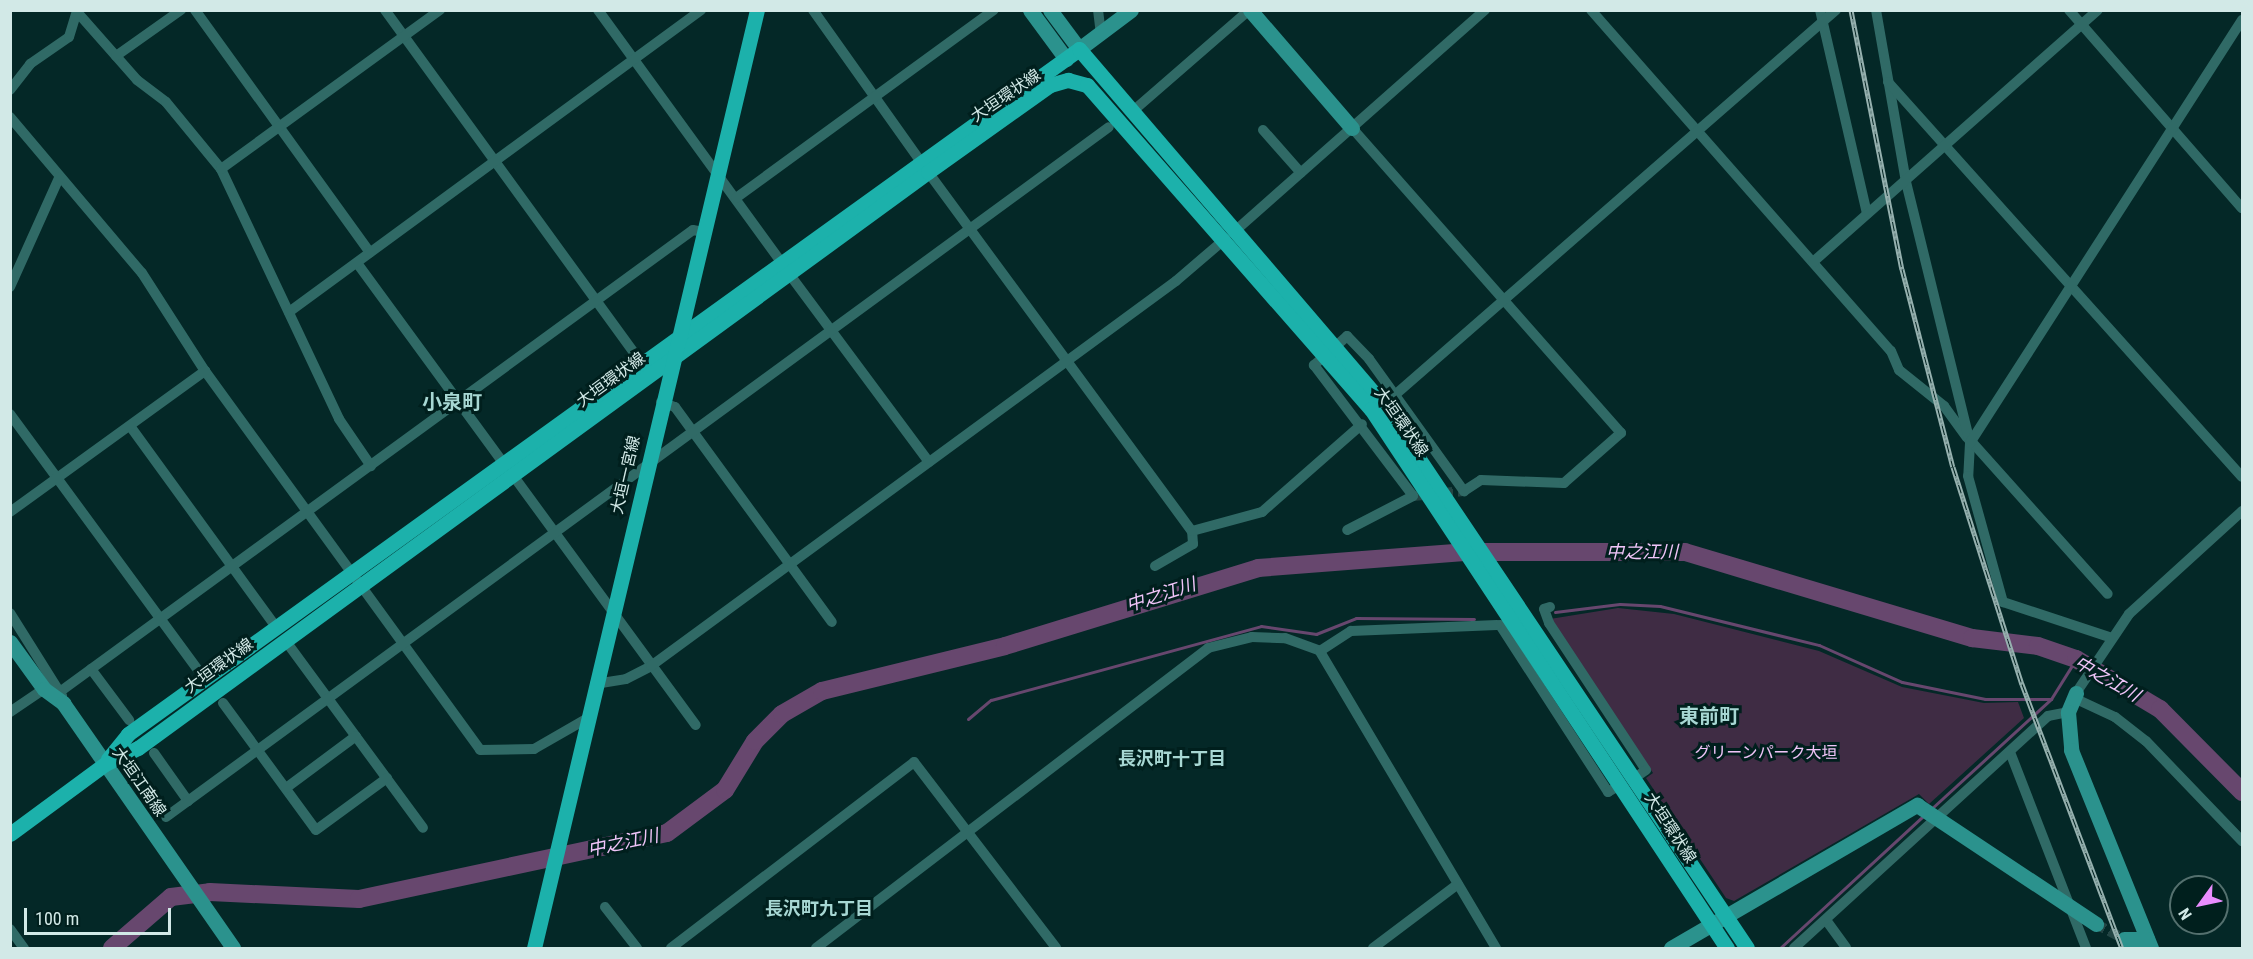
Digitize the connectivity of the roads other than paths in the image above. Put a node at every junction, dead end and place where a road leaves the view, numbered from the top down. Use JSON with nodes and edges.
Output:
{"nodes":[{"id":1,"x":181,"y":10,"type":"edge"},
{"id":2,"x":195,"y":10,"type":"edge"},
{"id":3,"x":385,"y":10,"type":"edge"},
{"id":4,"x":440,"y":10,"type":"edge"},
{"id":5,"x":598,"y":10,"type":"edge"},
{"id":6,"x":701,"y":10,"type":"edge"},
{"id":7,"x":756,"y":10,"type":"edge"},
{"id":8,"x":813,"y":10,"type":"edge"},
{"id":9,"x":994,"y":10,"type":"edge"},
{"id":10,"x":1030,"y":10,"type":"edge"},
{"id":11,"x":1050,"y":10,"type":"edge"},
{"id":12,"x":1098,"y":10,"type":"edge"},
{"id":13,"x":1131,"y":10,"type":"edge"},
{"id":14,"x":1249,"y":10,"type":"edge"},
{"id":15,"x":1485,"y":10,"type":"edge"},
{"id":16,"x":1591,"y":10,"type":"edge"},
{"id":17,"x":1836,"y":10,"type":"edge"},
{"id":18,"x":1876,"y":10,"type":"edge"},
{"id":19,"x":2069,"y":10,"type":"edge"},
{"id":20,"x":2098,"y":10,"type":"edge"},
{"id":21,"x":77,"y":12,"type":"edge"},
{"id":22,"x":1821,"y":15,"type":"edge"},
{"id":23,"x":2242,"y":20,"type":"edge"},
{"id":24,"x":2082,"y":25,"type":"junction"},
{"id":25,"x":1101,"y":33,"type":"junction"},
{"id":26,"x":404,"y":37,"type":"junction"},
{"id":27,"x":1079,"y":50,"type":"junction"},
{"id":28,"x":116,"y":56,"type":"junction"},
{"id":29,"x":1066,"y":59,"type":"junction"},
{"id":30,"x":634,"y":60,"type":"junction"},
{"id":31,"x":1888,"y":82,"type":"junction"},
{"id":32,"x":1050,"y":85,"type":"junction"},
{"id":33,"x":1087,"y":85,"type":"junction"},
{"id":34,"x":10,"y":90,"type":"edge"},
{"id":35,"x":875,"y":98,"type":"junction"},
{"id":36,"x":1133,"y":111,"type":"junction"},
{"id":37,"x":10,"y":117,"type":"edge"},
{"id":38,"x":281,"y":126,"type":"junction"},
{"id":39,"x":1109,"y":128,"type":"dead end"},
{"id":40,"x":1352,"y":128,"type":"junction"},
{"id":41,"x":2172,"y":128,"type":"junction"},
{"id":42,"x":1697,"y":129,"type":"junction"},
{"id":43,"x":1263,"y":130,"type":"dead end"},
{"id":44,"x":1948,"y":144,"type":"junction"},
{"id":45,"x":496,"y":163,"type":"junction"},
{"id":46,"x":924,"y":167,"type":"junction"},
{"id":47,"x":221,"y":169,"type":"junction"},
{"id":48,"x":717,"y":172,"type":"junction"},
{"id":49,"x":1301,"y":173,"type":"junction"},
{"id":50,"x":59,"y":178,"type":"junction"},
{"id":51,"x":1906,"y":182,"type":"junction"},
{"id":52,"x":736,"y":198,"type":"junction"},
{"id":53,"x":2242,"y":208,"type":"edge"},
{"id":54,"x":1867,"y":214,"type":"junction"},
{"id":55,"x":971,"y":229,"type":"junction"},
{"id":56,"x":703,"y":232,"type":"junction"},
{"id":57,"x":1230,"y":235,"type":"junction"},
{"id":58,"x":370,"y":253,"type":"junction"},
{"id":59,"x":357,"y":262,"type":"junction"},
{"id":60,"x":1813,"y":262,"type":"junction"},
{"id":61,"x":786,"y":268,"type":"junction"},
{"id":62,"x":2071,"y":285,"type":"junction"},
{"id":63,"x":10,"y":287,"type":"edge"},
{"id":64,"x":1503,"y":298,"type":"junction"},
{"id":65,"x":597,"y":301,"type":"junction"},
{"id":66,"x":289,"y":312,"type":"junction"},
{"id":67,"x":832,"y":331,"type":"junction"},
{"id":68,"x":683,"y":333,"type":"junction"},
{"id":69,"x":1331,"y":350,"type":"junction"},
{"id":70,"x":675,"y":353,"type":"junction"},
{"id":71,"x":1067,"y":360,"type":"junction"},
{"id":72,"x":642,"y":364,"type":"junction"},
{"id":73,"x":205,"y":371,"type":"junction"},
{"id":74,"x":1396,"y":394,"type":"junction"},
{"id":75,"x":460,"y":401,"type":"junction"},
{"id":76,"x":661,"y":402,"type":"junction"},
{"id":77,"x":10,"y":414,"type":"edge"},
{"id":78,"x":1362,"y":424,"type":"junction"},
{"id":79,"x":130,"y":426,"type":"junction"},
{"id":80,"x":694,"y":432,"type":"junction"},
{"id":81,"x":1971,"y":442,"type":"junction"},
{"id":82,"x":929,"y":462,"type":"junction"},
{"id":83,"x":647,"y":465,"type":"junction"},
{"id":84,"x":371,"y":466,"type":"junction"},
{"id":85,"x":508,"y":469,"type":"junction"},
{"id":86,"x":2242,"y":477,"type":"edge"},
{"id":87,"x":58,"y":478,"type":"junction"},
{"id":88,"x":2242,"y":511,"type":"edge"},
{"id":89,"x":10,"y":512,"type":"edge"},
{"id":90,"x":307,"y":512,"type":"junction"},
{"id":91,"x":1347,"y":530,"type":"dead end"},
{"id":92,"x":556,"y":531,"type":"junction"},
{"id":93,"x":1192,"y":531,"type":"junction"},
{"id":94,"x":790,"y":564,"type":"junction"},
{"id":95,"x":1155,"y":566,"type":"dead end"},
{"id":96,"x":233,"y":567,"type":"junction"},
{"id":97,"x":355,"y":580,"type":"junction"},
{"id":98,"x":2108,"y":594,"type":"dead end"},
{"id":99,"x":1550,"y":607,"type":"dead end"},
{"id":100,"x":10,"y":613,"type":"edge"},
{"id":101,"x":613,"y":613,"type":"junction"},
{"id":102,"x":161,"y":619,"type":"junction"},
{"id":103,"x":832,"y":622,"type":"dead end"},
{"id":104,"x":1510,"y":623,"type":"junction"},
{"id":105,"x":281,"y":634,"type":"junction"},
{"id":106,"x":2110,"y":641,"type":"junction"},
{"id":107,"x":10,"y":642,"type":"edge"},
{"id":108,"x":404,"y":644,"type":"junction"},
{"id":109,"x":1320,"y":651,"type":"junction"},
{"id":110,"x":651,"y":666,"type":"junction"},
{"id":111,"x":91,"y":669,"type":"junction"},
{"id":112,"x":197,"y":669,"type":"dead end"},
{"id":113,"x":595,"y":684,"type":"junction"},
{"id":114,"x":44,"y":689,"type":"junction"},
{"id":115,"x":62,"y":697,"type":"junction"},
{"id":116,"x":328,"y":698,"type":"junction"},
{"id":117,"x":2073,"y":701,"type":"junction"},
{"id":118,"x":223,"y":703,"type":"dead end"},
{"id":119,"x":10,"y":712,"type":"edge"},
{"id":120,"x":588,"y":718,"type":"junction"},
{"id":121,"x":129,"y":720,"type":"dead end"},
{"id":122,"x":696,"y":725,"type":"dead end"},
{"id":123,"x":356,"y":736,"type":"junction"},
{"id":124,"x":258,"y":750,"type":"junction"},
{"id":125,"x":2010,"y":752,"type":"junction"},
{"id":126,"x":154,"y":753,"type":"dead end"},
{"id":127,"x":105,"y":764,"type":"junction"},
{"id":128,"x":387,"y":778,"type":"junction"},
{"id":129,"x":1627,"y":782,"type":"junction"},
{"id":130,"x":286,"y":788,"type":"junction"},
{"id":131,"x":188,"y":801,"type":"junction"},
{"id":132,"x":1931,"y":815,"type":"junction"},
{"id":133,"x":166,"y":817,"type":"dead end"},
{"id":134,"x":423,"y":828,"type":"dead end"},
{"id":135,"x":967,"y":831,"type":"junction"},
{"id":136,"x":10,"y":834,"type":"edge"},
{"id":137,"x":2242,"y":842,"type":"edge"},
{"id":138,"x":1458,"y":885,"type":"junction"},
{"id":139,"x":605,"y":907,"type":"dead end"},
{"id":140,"x":2074,"y":911,"type":"junction"},
{"id":141,"x":1725,"y":915,"type":"junction"},
{"id":142,"x":1826,"y":920,"type":"junction"},
{"id":143,"x":1710,"y":924,"type":"junction"},
{"id":144,"x":2096,"y":924,"type":"tunnel mouth"},
{"id":145,"x":10,"y":929,"type":"edge"},
{"id":146,"x":2124,"y":939,"type":"tunnel mouth"},
{"id":147,"x":2149,"y":944,"type":"edge"},
{"id":148,"x":24,"y":948,"type":"edge"},
{"id":149,"x":233,"y":948,"type":"edge"},
{"id":150,"x":534,"y":948,"type":"edge"},
{"id":151,"x":637,"y":948,"type":"edge"},
{"id":152,"x":671,"y":948,"type":"edge"},
{"id":153,"x":816,"y":948,"type":"edge"},
{"id":154,"x":1056,"y":948,"type":"edge"},
{"id":155,"x":1373,"y":948,"type":"edge"},
{"id":156,"x":1496,"y":948,"type":"edge"},
{"id":157,"x":1671,"y":948,"type":"edge"},
{"id":158,"x":1727,"y":948,"type":"edge"},
{"id":159,"x":1747,"y":948,"type":"edge"},
{"id":160,"x":1794,"y":948,"type":"edge"},
{"id":161,"x":1846,"y":948,"type":"edge"},
{"id":162,"x":2086,"y":948,"type":"edge"}],
"edges":[{"from":1,"to":28,"type":"street"},
{"from":2,"to":38,"type":"street"},
{"from":3,"to":26,"type":"street"},
{"from":4,"to":26,"type":"street"},
{"from":5,"to":30,"type":"street"},
{"from":6,"to":30,"type":"street"},
{"from":7,"to":48,"type":"main road","name":"大垣一宮線"},
{"from":8,"to":35,"type":"street"},
{"from":9,"to":35,"type":"street"},
{"from":10,"to":29,"type":"street"},
{"from":11,"to":27,"type":"street"},
{"from":12,"to":25,"type":"street"},
{"from":13,"to":25,"type":"street"},
{"from":14,"to":36,"type":"street"},
{"from":14,"to":40,"type":"street"},
{"from":15,"to":40,"type":"street"},
{"from":16,"to":42,"type":"street"},
{"from":17,"to":22,"type":"street"},
{"from":18,"to":31,"type":"street"},
{"from":19,"to":24,"type":"street"},
{"from":20,"to":24,"type":"street"},
{"from":21,"to":28,"type":"street"},
{"from":21,"to":34,"type":"street"},
{"from":22,"to":42,"type":"street"},
{"from":22,"to":54,"type":"street"},
{"from":23,"to":41,"type":"street"},
{"from":24,"to":41,"type":"street"},
{"from":24,"to":44,"type":"street"},
{"from":25,"to":27,"type":"street"},
{"from":26,"to":38,"type":"street"},
{"from":26,"to":45,"type":"street"},
{"from":27,"to":29,"type":"main road","name":"大垣環状線"},
{"from":27,"to":36,"type":"main road","name":"大垣環状線"},
{"from":28,"to":47,"type":"street"},
{"from":29,"to":32,"type":"main road"},
{"from":29,"to":33,"type":"main road"},
{"from":29,"to":46,"type":"main road","name":"大垣環状線"},
{"from":30,"to":45,"type":"street"},
{"from":30,"to":48,"type":"street"},
{"from":31,"to":44,"type":"street"},
{"from":31,"to":51,"type":"street"},
{"from":32,"to":33,"type":"main road","name":"大垣環状線"},
{"from":32,"to":46,"type":"main road","name":"大垣環状線"},
{"from":33,"to":57,"type":"main road","name":"大垣環状線"},
{"from":35,"to":46,"type":"street"},
{"from":35,"to":52,"type":"street"},
{"from":36,"to":57,"type":"main road","name":"大垣環状線"},
{"from":37,"to":50,"type":"street"},
{"from":38,"to":47,"type":"street"},
{"from":38,"to":58,"type":"street"},
{"from":39,"to":55,"type":"street"},
{"from":40,"to":49,"type":"street"},
{"from":40,"to":64,"type":"street"},
{"from":41,"to":53,"type":"street"},
{"from":41,"to":62,"type":"street"},
{"from":42,"to":60,"type":"street"},
{"from":42,"to":64,"type":"street"},
{"from":43,"to":49,"type":"street"},
{"from":44,"to":51,"type":"street"},
{"from":44,"to":62,"type":"street"},
{"from":45,"to":58,"type":"street"},
{"from":45,"to":65,"type":"street"},
{"from":46,"to":55,"type":"street"},
{"from":46,"to":61,"type":"main road","name":"大垣環状線"},
{"from":47,"to":66,"type":"street"},
{"from":48,"to":52,"type":"street"},
{"from":48,"to":56,"type":"main road","name":"大垣一宮線"},
{"from":49,"to":57,"type":"street"},
{"from":50,"to":63,"type":"street"},
{"from":50,"to":73,"type":"street"},
{"from":51,"to":54,"type":"street"},
{"from":51,"to":81,"type":"street"},
{"from":52,"to":61,"type":"street"},
{"from":54,"to":60,"type":"street"},
{"from":55,"to":67,"type":"street"},
{"from":55,"to":71,"type":"street"},
{"from":56,"to":65,"type":"street"},
{"from":56,"to":68,"type":"main road","name":"大垣一宮線"},
{"from":57,"to":69,"type":"main road","name":"大垣環状線"},
{"from":57,"to":71,"type":"street"},
{"from":58,"to":59,"type":"street"},
{"from":59,"to":66,"type":"street"},
{"from":59,"to":75,"type":"street"},
{"from":60,"to":81,"type":"street"},
{"from":61,"to":67,"type":"street"},
{"from":61,"to":68,"type":"main road","name":"大垣環状線"},
{"from":61,"to":70,"type":"main road","name":"大垣環状線"},
{"from":62,"to":81,"type":"street"},
{"from":62,"to":86,"type":"street"},
{"from":64,"to":74,"type":"street"},
{"from":64,"to":74,"type":"street"},
{"from":65,"to":72,"type":"street"},
{"from":65,"to":75,"type":"street"},
{"from":66,"to":84,"type":"street"},
{"from":67,"to":80,"type":"street"},
{"from":67,"to":82,"type":"street"},
{"from":68,"to":70,"type":"main road","name":"大垣一宮線"},
{"from":68,"to":72,"type":"main road","name":"大垣環状線"},
{"from":69,"to":74,"type":"street"},
{"from":69,"to":78,"type":"street"},
{"from":69,"to":104,"type":"main road","name":"大垣環状線"},
{"from":70,"to":76,"type":"main road","name":"大垣一宮線"},
{"from":70,"to":85,"type":"main road","name":"大垣環状線"},
{"from":71,"to":82,"type":"street"},
{"from":71,"to":93,"type":"street"},
{"from":72,"to":85,"type":"main road","name":"大垣環状線"},
{"from":73,"to":79,"type":"street"},
{"from":73,"to":90,"type":"street"},
{"from":75,"to":84,"type":"street"},
{"from":75,"to":85,"type":"street"},
{"from":76,"to":80,"type":"street"},
{"from":76,"to":83,"type":"main road","name":"大垣一宮線"},
{"from":77,"to":87,"type":"street"},
{"from":78,"to":91,"type":"street"},
{"from":78,"to":93,"type":"street"},
{"from":79,"to":87,"type":"street"},
{"from":79,"to":96,"type":"street"},
{"from":80,"to":83,"type":"street"},
{"from":80,"to":94,"type":"street"},
{"from":81,"to":98,"type":"street"},
{"from":81,"to":106,"type":"street"},
{"from":82,"to":94,"type":"street"},
{"from":83,"to":92,"type":"street"},
{"from":83,"to":101,"type":"main road","name":"大垣一宮線"},
{"from":84,"to":90,"type":"street"},
{"from":85,"to":92,"type":"street"},
{"from":85,"to":97,"type":"main road","name":"大垣環状線"},
{"from":87,"to":89,"type":"street"},
{"from":87,"to":102,"type":"street"},
{"from":88,"to":106,"type":"street"},
{"from":90,"to":96,"type":"street"},
{"from":90,"to":97,"type":"street"},
{"from":92,"to":101,"type":"street"},
{"from":92,"to":108,"type":"street"},
{"from":93,"to":95,"type":"street"},
{"from":94,"to":103,"type":"street"},
{"from":94,"to":110,"type":"street"},
{"from":96,"to":102,"type":"street"},
{"from":96,"to":105,"type":"street"},
{"from":97,"to":105,"type":"main road","name":"大垣環状線"},
{"from":97,"to":108,"type":"street"},
{"from":99,"to":129,"type":"street"},
{"from":100,"to":115,"type":"street"},
{"from":101,"to":110,"type":"street"},
{"from":101,"to":113,"type":"main road","name":"大垣一宮線"},
{"from":102,"to":111,"type":"street"},
{"from":102,"to":112,"type":"street"},
{"from":104,"to":109,"type":"street"},
{"from":104,"to":129,"type":"main road","name":"大垣環状線"},
{"from":104,"to":129,"type":"street"},
{"from":105,"to":116,"type":"street"},
{"from":105,"to":127,"type":"main road","name":"大垣環状線"},
{"from":106,"to":117,"type":"street"},
{"from":107,"to":114,"type":"street","name":"大垣江南線"},
{"from":108,"to":116,"type":"street"},
{"from":108,"to":120,"type":"street"},
{"from":109,"to":135,"type":"street"},
{"from":109,"to":138,"type":"street"},
{"from":110,"to":113,"type":"street"},
{"from":110,"to":122,"type":"street"},
{"from":111,"to":115,"type":"street"},
{"from":111,"to":121,"type":"street"},
{"from":113,"to":120,"type":"main road","name":"大垣一宮線"},
{"from":114,"to":115,"type":"street","name":"大垣江南線"},
{"from":114,"to":119,"type":"street"},
{"from":115,"to":127,"type":"street","name":"大垣江南線"},
{"from":116,"to":123,"type":"street"},
{"from":116,"to":124,"type":"street"},
{"from":117,"to":125,"type":"street"},
{"from":117,"to":137,"type":"street"},
{"from":117,"to":147,"type":"street"},
{"from":118,"to":124,"type":"street"},
{"from":120,"to":150,"type":"main road","name":"大垣一宮線"},
{"from":123,"to":128,"type":"street"},
{"from":123,"to":130,"type":"street"},
{"from":124,"to":130,"type":"street"},
{"from":124,"to":131,"type":"street"},
{"from":125,"to":132,"type":"street"},
{"from":125,"to":140,"type":"street"},
{"from":126,"to":131,"type":"street"},
{"from":127,"to":136,"type":"main road","name":"大垣環状線"},
{"from":127,"to":149,"type":"street","name":"大垣江南線"},
{"from":128,"to":130,"type":"street"},
{"from":128,"to":134,"type":"street"},
{"from":129,"to":141,"type":"main road","name":"大垣環状線"},
{"from":129,"to":143,"type":"main road","name":"大垣環状線"},
{"from":131,"to":133,"type":"street"},
{"from":132,"to":140,"type":"street"},
{"from":132,"to":141,"type":"street"},
{"from":132,"to":142,"type":"street"},
{"from":135,"to":152,"type":"street"},
{"from":135,"to":153,"type":"street"},
{"from":135,"to":154,"type":"street"},
{"from":138,"to":155,"type":"street"},
{"from":138,"to":156,"type":"street"},
{"from":139,"to":151,"type":"street"},
{"from":140,"to":144,"type":"street"},
{"from":140,"to":162,"type":"street"},
{"from":141,"to":143,"type":"street"},
{"from":141,"to":159,"type":"main road","name":"大垣環状線"},
{"from":142,"to":160,"type":"street"},
{"from":142,"to":161,"type":"street"},
{"from":143,"to":157,"type":"street"},
{"from":143,"to":158,"type":"main road","name":"大垣環状線"},
{"from":145,"to":148,"type":"street"},
{"from":146,"to":147,"type":"street"}]}
